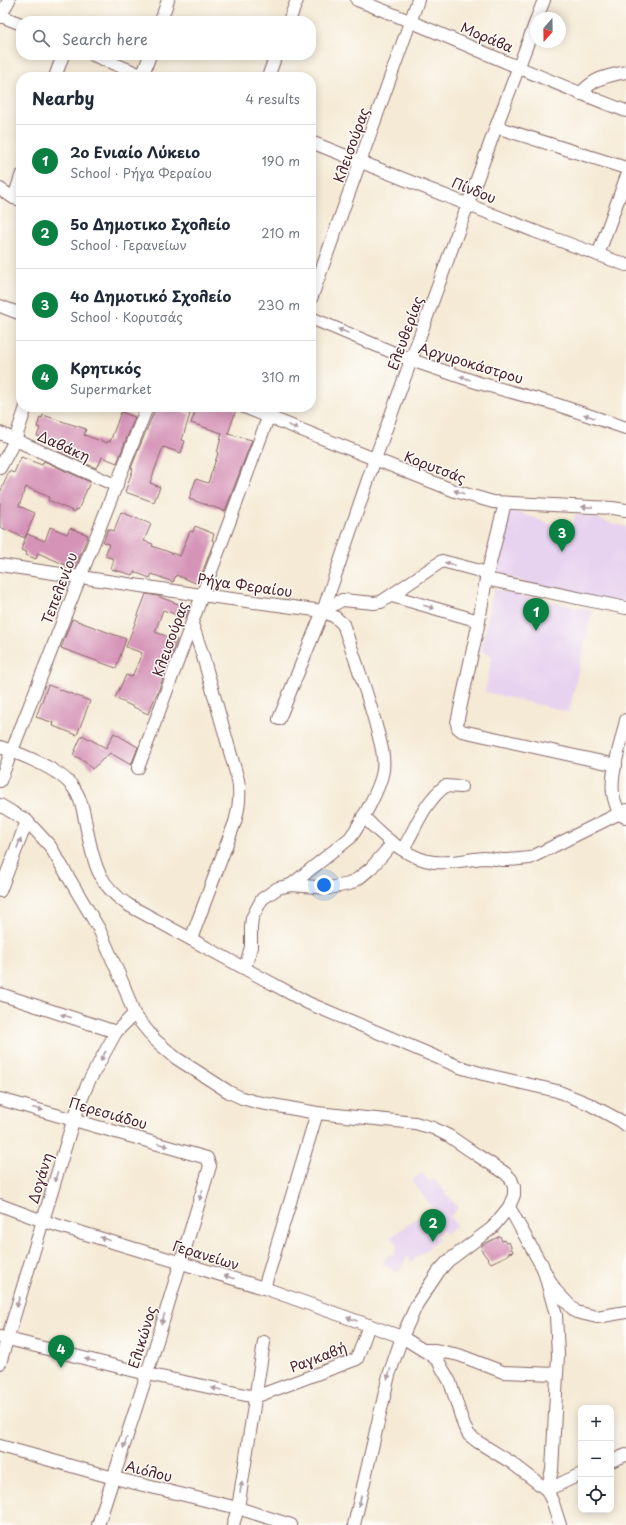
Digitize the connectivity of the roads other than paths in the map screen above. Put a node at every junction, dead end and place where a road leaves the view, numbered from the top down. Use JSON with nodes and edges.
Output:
{"nodes":[{"id":1,"x":9,"y":0,"type":"edge"},
{"id":2,"x":168,"y":0,"type":"edge"},
{"id":3,"x":297,"y":0,"type":"edge"},
{"id":4,"x":358,"y":0,"type":"edge"},
{"id":5,"x":418,"y":0,"type":"edge"},
{"id":6,"x":544,"y":0,"type":"edge"},
{"id":7,"x":539,"y":12,"type":"edge"},
{"id":8,"x":0,"y":16,"type":"edge"},
{"id":9,"x":163,"y":16,"type":"edge"},
{"id":10,"x":291,"y":16,"type":"edge"},
{"id":11,"x":410,"y":21,"type":"junction"},
{"id":12,"x":16,"y":22,"type":"edge"},
{"id":13,"x":530,"y":38,"type":"edge"},
{"id":14,"x":60,"y":60,"type":"edge"},
{"id":15,"x":105,"y":60,"type":"edge"},
{"id":16,"x":149,"y":60,"type":"edge"},
{"id":17,"x":274,"y":60,"type":"edge"},
{"id":18,"x":520,"y":67,"type":"junction"},
{"id":19,"x":57,"y":72,"type":"edge"},
{"id":20,"x":132,"y":72,"type":"edge"},
{"id":21,"x":145,"y":72,"type":"edge"},
{"id":22,"x":270,"y":72,"type":"edge"},
{"id":23,"x":626,"y":72,"type":"edge"},
{"id":24,"x":580,"y":94,"type":"junction"},
{"id":25,"x":626,"y":111,"type":"edge"},
{"id":26,"x":496,"y":127,"type":"junction"},
{"id":27,"x":316,"y":144,"type":"edge"},
{"id":28,"x":361,"y":161,"type":"junction"},
{"id":29,"x":626,"y":168,"type":"edge"},
{"id":30,"x":626,"y":178,"type":"edge"},
{"id":31,"x":0,"y":189,"type":"edge"},
{"id":32,"x":16,"y":198,"type":"edge"},
{"id":33,"x":468,"y":204,"type":"junction"},
{"id":34,"x":598,"y":255,"type":"junction"},
{"id":35,"x":626,"y":265,"type":"edge"},
{"id":36,"x":316,"y":285,"type":"edge"},
{"id":37,"x":0,"y":306,"type":"edge"},
{"id":38,"x":16,"y":312,"type":"edge"},
{"id":39,"x":316,"y":320,"type":"edge"},
{"id":40,"x":411,"y":360,"type":"junction"},
{"id":41,"x":24,"y":412,"type":"edge"},
{"id":42,"x":145,"y":412,"type":"edge"},
{"id":43,"x":270,"y":412,"type":"edge"},
{"id":44,"x":626,"y":428,"type":"edge"},
{"id":45,"x":0,"y":433,"type":"edge"},
{"id":46,"x":15,"y":440,"type":"junction"},
{"id":47,"x":375,"y":459,"type":"junction"},
{"id":48,"x":0,"y":468,"type":"edge"},
{"id":49,"x":116,"y":486,"type":"junction"},
{"id":50,"x":505,"y":503,"type":"junction"},
{"id":51,"x":626,"y":510,"type":"edge"},
{"id":52,"x":0,"y":565,"type":"edge"},
{"id":53,"x":80,"y":576,"type":"junction"},
{"id":54,"x":487,"y":576,"type":"junction"},
{"id":55,"x":201,"y":595,"type":"junction"},
{"id":56,"x":392,"y":596,"type":"junction"},
{"id":57,"x":626,"y":608,"type":"edge"},
{"id":58,"x":323,"y":611,"type":"junction"},
{"id":59,"x":479,"y":621,"type":"junction"},
{"id":60,"x":192,"y":624,"type":"junction"},
{"id":61,"x":279,"y":719,"type":"dead end"},
{"id":62,"x":626,"y":720,"type":"edge"},
{"id":63,"x":0,"y":747,"type":"edge"},
{"id":64,"x":12,"y":751,"type":"junction"},
{"id":65,"x":616,"y":765,"type":"junction"},
{"id":66,"x":138,"y":768,"type":"dead end"},
{"id":67,"x":0,"y":781,"type":"edge"},
{"id":68,"x":461,"y":787,"type":"dead end"},
{"id":69,"x":0,"y":805,"type":"edge"},
{"id":70,"x":624,"y":814,"type":"edge"},
{"id":71,"x":363,"y":816,"type":"junction"},
{"id":72,"x":27,"y":821,"type":"junction"},
{"id":73,"x":398,"y":846,"type":"junction"},
{"id":74,"x":291,"y":885,"type":"junction"},
{"id":75,"x":0,"y":890,"type":"edge"},
{"id":76,"x":191,"y":939,"type":"junction"},
{"id":77,"x":245,"y":968,"type":"junction"},
{"id":78,"x":0,"y":994,"type":"edge"},
{"id":79,"x":134,"y":1014,"type":"junction"},
{"id":80,"x":116,"y":1032,"type":"junction"},
{"id":81,"x":0,"y":1098,"type":"edge"},
{"id":82,"x":317,"y":1113,"type":"junction"},
{"id":83,"x":74,"y":1118,"type":"junction"},
{"id":84,"x":626,"y":1125,"type":"edge"},
{"id":85,"x":207,"y":1158,"type":"joint"},
{"id":86,"x":0,"y":1206,"type":"edge"},
{"id":87,"x":510,"y":1207,"type":"junction"},
{"id":88,"x":43,"y":1220,"type":"junction"},
{"id":89,"x":181,"y":1262,"type":"junction"},
{"id":90,"x":542,"y":1264,"type":"junction"},
{"id":91,"x":264,"y":1288,"type":"junction"},
{"id":92,"x":626,"y":1312,"type":"edge"},
{"id":93,"x":369,"y":1325,"type":"junction"},
{"id":94,"x":402,"y":1337,"type":"junction"},
{"id":95,"x":3,"y":1338,"type":"edge"},
{"id":96,"x":264,"y":1342,"type":"dead end"},
{"id":97,"x":422,"y":1350,"type":"junction"},
{"id":98,"x":0,"y":1363,"type":"edge"},
{"id":99,"x":147,"y":1374,"type":"junction"},
{"id":100,"x":556,"y":1374,"type":"junction"},
{"id":101,"x":255,"y":1397,"type":"junction"},
{"id":102,"x":0,"y":1446,"type":"edge"},
{"id":103,"x":626,"y":1456,"type":"edge"},
{"id":104,"x":614,"y":1460,"type":"edge"},
{"id":105,"x":578,"y":1475,"type":"edge"},
{"id":106,"x":114,"y":1478,"type":"junction"},
{"id":107,"x":547,"y":1490,"type":"junction"},
{"id":108,"x":238,"y":1508,"type":"junction"},
{"id":109,"x":98,"y":1525,"type":"edge"},
{"id":110,"x":233,"y":1525,"type":"edge"},
{"id":111,"x":290,"y":1525,"type":"edge"},
{"id":112,"x":354,"y":1525,"type":"edge"},
{"id":113,"x":560,"y":1525,"type":"edge"}],
"edges":[{"from":1,"to":8,"type":"street"},
{"from":2,"to":9,"type":"street"},
{"from":3,"to":10,"type":"street"},
{"from":4,"to":11,"type":"street","name":"Μοράβα"},
{"from":5,"to":11,"type":"street","name":"Κλεισούρας"},
{"from":6,"to":7,"type":"street"},
{"from":8,"to":12,"type":"street"},
{"from":11,"to":18,"type":"street","name":"Μοράβα"},
{"from":11,"to":28,"type":"street","name":"Κλεισούρας"},
{"from":13,"to":18,"type":"street","name":"Ελευθερίας"},
{"from":14,"to":19,"type":"street"},
{"from":15,"to":20,"type":"street"},
{"from":16,"to":21,"type":"street"},
{"from":17,"to":22,"type":"street"},
{"from":18,"to":24,"type":"street","name":"Μοράβα"},
{"from":18,"to":26,"type":"street","name":"Ελευθερίας"},
{"from":23,"to":24,"type":"street"},
{"from":24,"to":25,"type":"street","name":"Μοράβα"},
{"from":26,"to":29,"type":"street"},
{"from":26,"to":33,"type":"street","name":"Ελευθερίας"},
{"from":27,"to":28,"type":"street","name":"Πίνδου"},
{"from":28,"to":33,"type":"street","name":"Πίνδου"},
{"from":28,"to":36,"type":"street","name":"Κλεισούρας"},
{"from":30,"to":34,"type":"street"},
{"from":31,"to":32,"type":"street"},
{"from":33,"to":34,"type":"street","name":"Πίνδου"},
{"from":33,"to":40,"type":"street","name":"Ελευθερίας"},
{"from":34,"to":35,"type":"street","name":"Πίνδου"},
{"from":37,"to":38,"type":"street"},
{"from":40,"to":39,"type":"street","name":"Αργυροκάστρου","one_way":true},
{"from":44,"to":40,"type":"street","name":"Αργυροκάστρου","one_way":true},
{"from":40,"to":47,"type":"street","name":"Ελευθερίας"},
{"from":41,"to":46,"type":"street"},
{"from":42,"to":49,"type":"street","name":"Τεπελενίου"},
{"from":43,"to":47,"type":"street","name":"Κορυτσάς","one_way":true},
{"from":43,"to":55,"type":"street","name":"Κλεισούρας"},
{"from":45,"to":46,"type":"street","name":"Δαβάκη"},
{"from":46,"to":48,"type":"street"},
{"from":46,"to":49,"type":"street","name":"Δαβάκη"},
{"from":50,"to":47,"type":"street","name":"Κορυτσάς","one_way":true},
{"from":47,"to":58,"type":"street","name":"Ελευθερίας"},
{"from":49,"to":53,"type":"street","name":"Τεπελενίου"},
{"from":51,"to":50,"type":"street","name":"Κορυτσάς","one_way":true},
{"from":50,"to":54,"type":"street"},
{"from":52,"to":53,"type":"street","name":"Ρήγα Φεραίου"},
{"from":53,"to":55,"type":"street","name":"Ρήγα Φεραίου"},
{"from":53,"to":64,"type":"street","name":"Τεπελενίου"},
{"from":54,"to":56,"type":"street","one_way":true},
{"from":54,"to":57,"type":"street"},
{"from":54,"to":59,"type":"street"},
{"from":55,"to":58,"type":"street","name":"Ρήγα Φεραίου"},
{"from":55,"to":60,"type":"street","name":"Κλεισούρας"},
{"from":56,"to":58,"type":"street"},
{"from":56,"to":59,"type":"street","one_way":true},
{"from":58,"to":61,"type":"street","name":"Ελευθερίας"},
{"from":58,"to":71,"type":"street"},
{"from":59,"to":65,"type":"street"},
{"from":60,"to":66,"type":"street","name":"Κλεισούρας"},
{"from":60,"to":76,"type":"street"},
{"from":62,"to":65,"type":"street"},
{"from":63,"to":64,"type":"street"},
{"from":64,"to":67,"type":"street","name":"Τεπελενίου"},
{"from":64,"to":76,"type":"street"},
{"from":65,"to":70,"type":"street"},
{"from":68,"to":73,"type":"street"},
{"from":69,"to":72,"type":"street"},
{"from":70,"to":73,"type":"street"},
{"from":71,"to":73,"type":"street"},
{"from":71,"to":74,"type":"street"},
{"from":75,"to":72,"type":"street","one_way":true},
{"from":72,"to":79,"type":"street"},
{"from":73,"to":74,"type":"street"},
{"from":74,"to":77,"type":"street"},
{"from":76,"to":77,"type":"street"},
{"from":77,"to":84,"type":"street"},
{"from":80,"to":78,"type":"street","one_way":true},
{"from":79,"to":80,"type":"street","name":"Δογάνη"},
{"from":79,"to":82,"type":"street"},
{"from":80,"to":83,"type":"street","name":"Δογάνη","one_way":true},
{"from":81,"to":83,"type":"street","name":"Περεσιάδου","one_way":true},
{"from":82,"to":87,"type":"street"},
{"from":82,"to":91,"type":"street"},
{"from":83,"to":85,"type":"street","name":"Περεσιάδου","one_way":true},
{"from":83,"to":88,"type":"street","name":"Δογάνη","one_way":true},
{"from":85,"to":89,"type":"street","name":"Ελικώνος","one_way":true},
{"from":86,"to":88,"type":"street","name":"Γερανείων"},
{"from":87,"to":90,"type":"street"},
{"from":87,"to":94,"type":"street"},
{"from":89,"to":88,"type":"street","name":"Γερανείων","one_way":true},
{"from":88,"to":95,"type":"street","name":"Δογάνη","one_way":true},
{"from":91,"to":89,"type":"street","name":"Γερανείων","one_way":true},
{"from":89,"to":99,"type":"street","name":"Ελικώνος","one_way":true},
{"from":90,"to":92,"type":"street"},
{"from":90,"to":100,"type":"street"},
{"from":93,"to":91,"type":"street","name":"Γερανείων","one_way":true},
{"from":93,"to":94,"type":"street","name":"Γερανείων"},
{"from":93,"to":101,"type":"street","name":"Ραγκαβή"},
{"from":94,"to":97,"type":"street","name":"Γερανείων"},
{"from":94,"to":112,"type":"street","one_way":true},
{"from":95,"to":98,"type":"street","name":"Δογάνη"},
{"from":99,"to":95,"type":"street","one_way":true},
{"from":96,"to":101,"type":"street"},
{"from":97,"to":100,"type":"street"},
{"from":97,"to":107,"type":"street","name":"Γερανείων"},
{"from":101,"to":99,"type":"street","one_way":true},
{"from":99,"to":106,"type":"street","name":"Ελικώνος","one_way":true},
{"from":100,"to":107,"type":"street"},
{"from":108,"to":101,"type":"street","one_way":true},
{"from":102,"to":106,"type":"street","name":"Αιόλου"},
{"from":103,"to":104,"type":"street"},
{"from":105,"to":107,"type":"street"},
{"from":106,"to":108,"type":"street","name":"Αιόλου"},
{"from":106,"to":109,"type":"street","name":"Ελικώνος"},
{"from":107,"to":113,"type":"street"},
{"from":108,"to":110,"type":"street"},
{"from":108,"to":111,"type":"street","name":"Αιόλου"}]}
